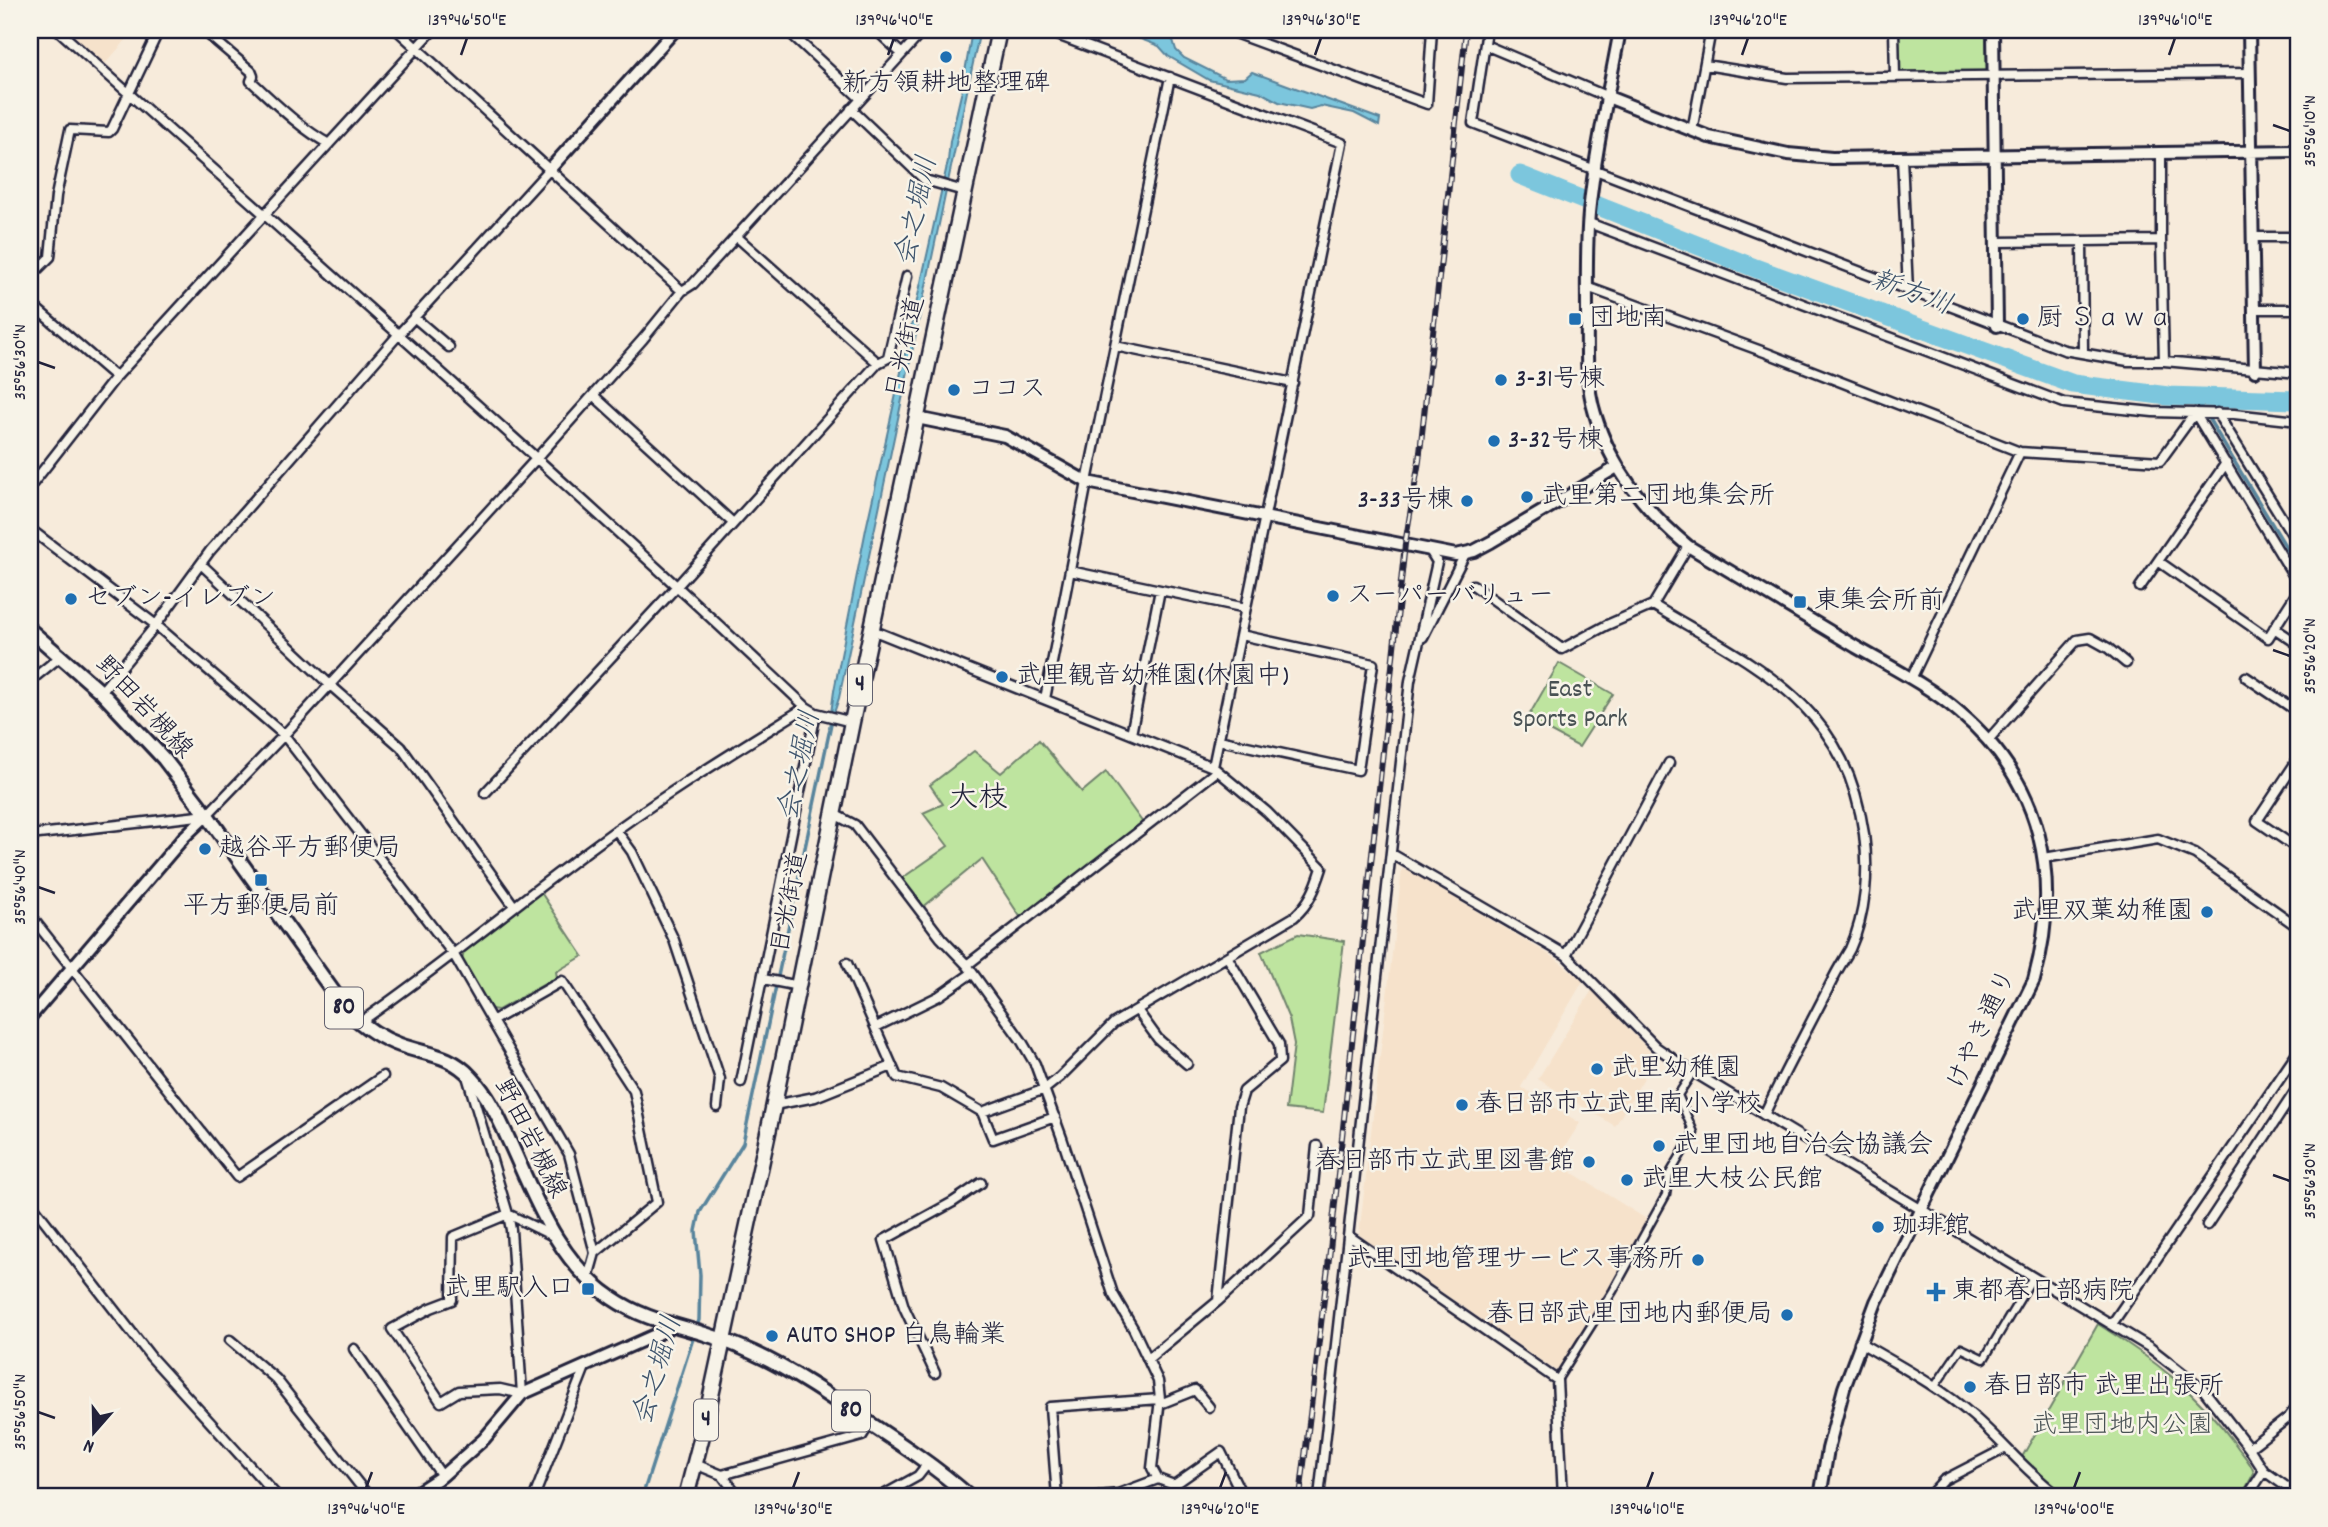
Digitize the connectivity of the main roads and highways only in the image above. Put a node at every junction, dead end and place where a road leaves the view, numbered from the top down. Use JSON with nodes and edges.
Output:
{"nodes":[{"id":1,"x":999,"y":30,"type":"edge"},
{"id":2,"x":30,"y":630,"type":"edge"},
{"id":3,"x":723,"y":1341,"type":"junction"},
{"id":4,"x":686,"y":1497,"type":"edge"},
{"id":5,"x":970,"y":1497,"type":"edge"}],
"edges":[{"from":1,"to":3,"type":"highway","name":"日光街道","number":"4"},
{"from":2,"to":3,"type":"main road","name":"野田岩槻線","number":"80"},
{"from":3,"to":4,"type":"highway","name":"日光街道","number":"4"},
{"from":3,"to":5,"type":"main road","name":"野田岩槻線","number":"80"}]}
